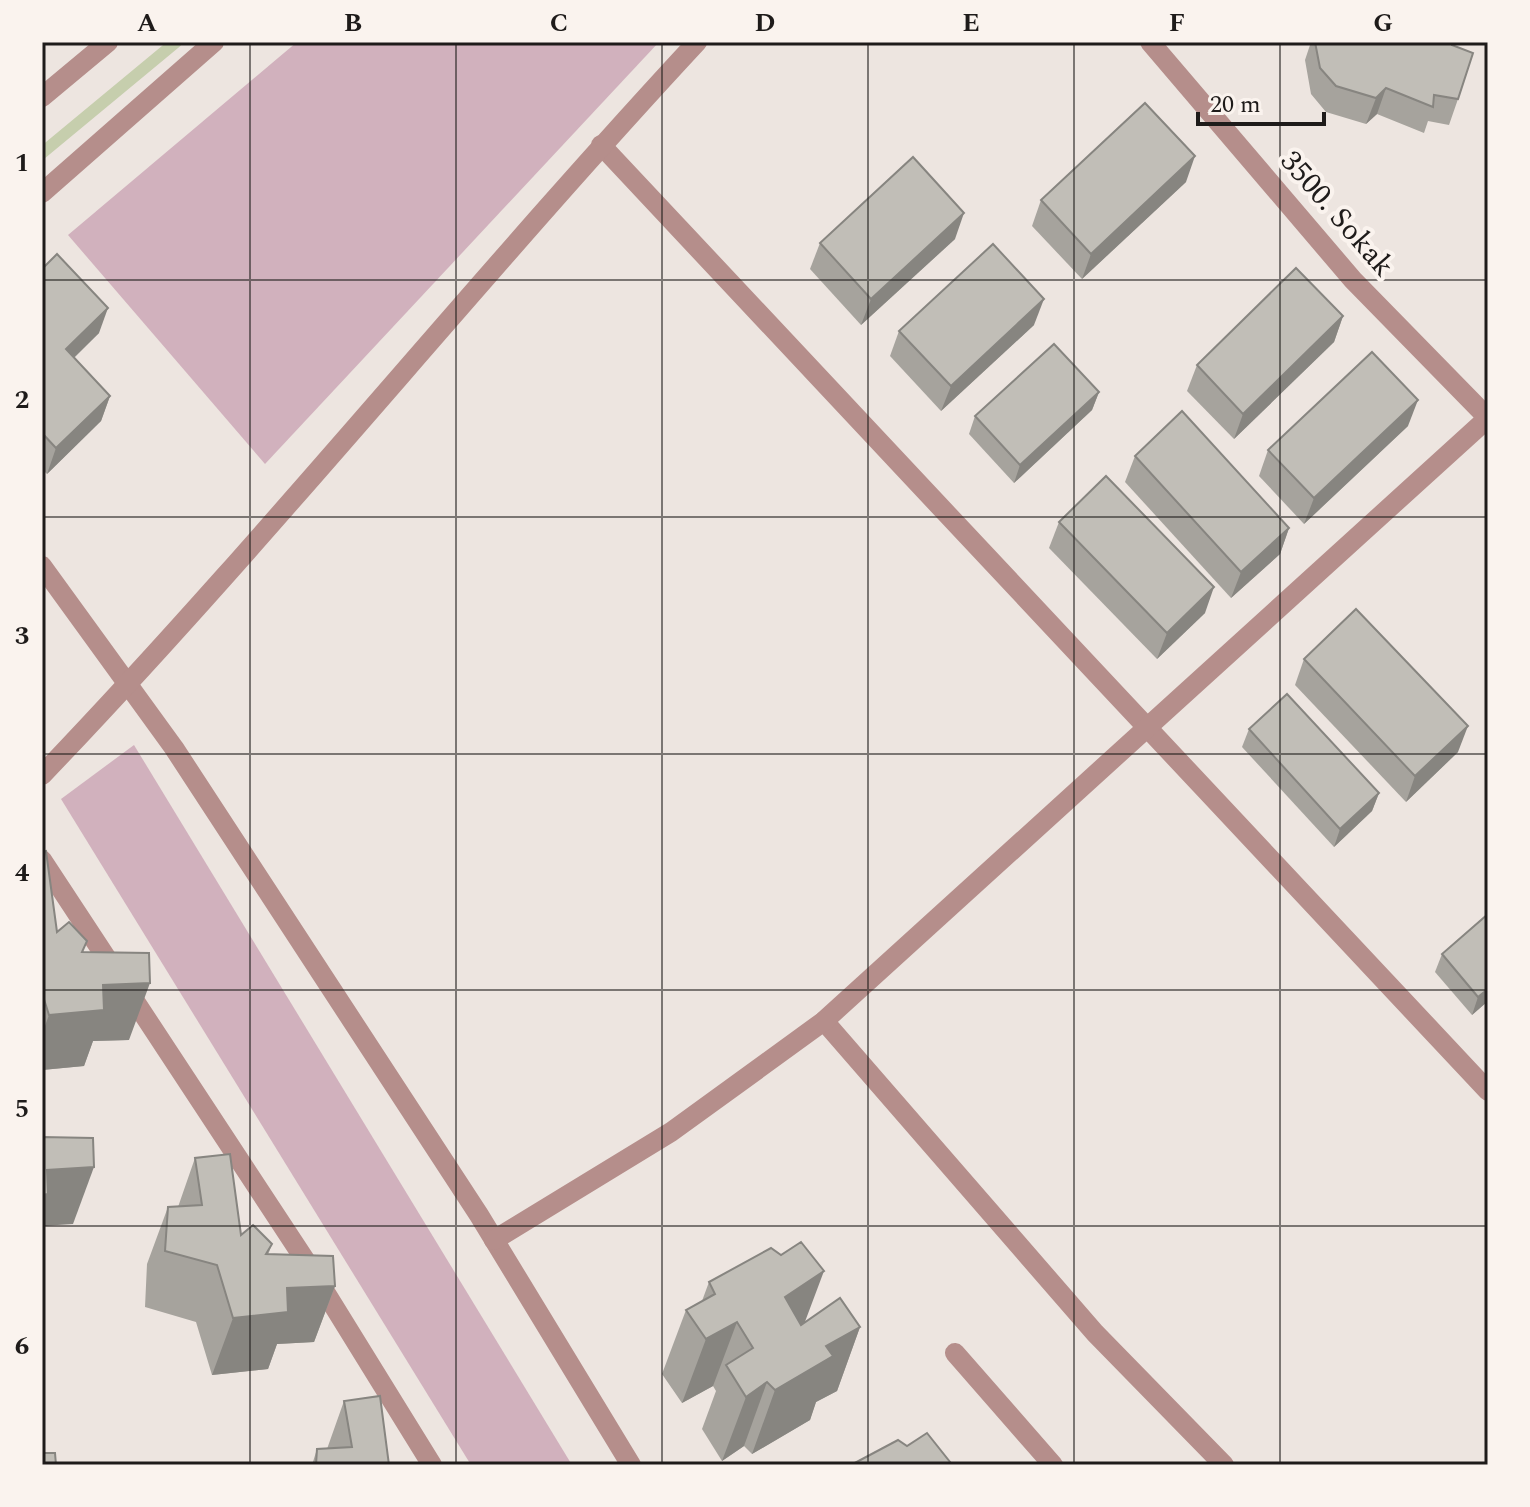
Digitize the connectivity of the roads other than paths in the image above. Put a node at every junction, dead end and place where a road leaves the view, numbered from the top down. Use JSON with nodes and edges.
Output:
{"nodes":[{"id":1,"x":108,"y":42,"type":"edge"},
{"id":2,"x":214,"y":42,"type":"edge"},
{"id":3,"x":697,"y":42,"type":"edge"},
{"id":4,"x":1150,"y":42,"type":"edge"},
{"id":5,"x":42,"y":97,"type":"edge"},
{"id":6,"x":601,"y":145,"type":"junction"},
{"id":7,"x":42,"y":193,"type":"edge"},
{"id":8,"x":1488,"y":418,"type":"edge"},
{"id":9,"x":42,"y":566,"type":"edge"},
{"id":10,"x":128,"y":685,"type":"junction"},
{"id":11,"x":1148,"y":727,"type":"junction"},
{"id":12,"x":42,"y":775,"type":"edge"},
{"id":13,"x":42,"y":860,"type":"edge"},
{"id":14,"x":824,"y":1021,"type":"junction"},
{"id":15,"x":1488,"y":1091,"type":"edge"},
{"id":16,"x":494,"y":1240,"type":"junction"},
{"id":17,"x":955,"y":1353,"type":"dead end"},
{"id":18,"x":432,"y":1465,"type":"edge"},
{"id":19,"x":631,"y":1465,"type":"edge"},
{"id":20,"x":1053,"y":1465,"type":"edge"},
{"id":21,"x":1224,"y":1465,"type":"edge"}],
"edges":[{"from":1,"to":5,"type":"street"},
{"from":2,"to":7,"type":"street"},
{"from":3,"to":6,"type":"street"},
{"from":4,"to":8,"type":"street","name":"3500. Sokak"},
{"from":6,"to":10,"type":"street"},
{"from":6,"to":11,"type":"street"},
{"from":8,"to":11,"type":"street"},
{"from":9,"to":10,"type":"street"},
{"from":10,"to":12,"type":"street"},
{"from":10,"to":16,"type":"street"},
{"from":11,"to":14,"type":"street"},
{"from":11,"to":15,"type":"street"},
{"from":13,"to":18,"type":"street"},
{"from":14,"to":16,"type":"street"},
{"from":14,"to":21,"type":"street"},
{"from":16,"to":19,"type":"street"},
{"from":17,"to":20,"type":"street"}]}
